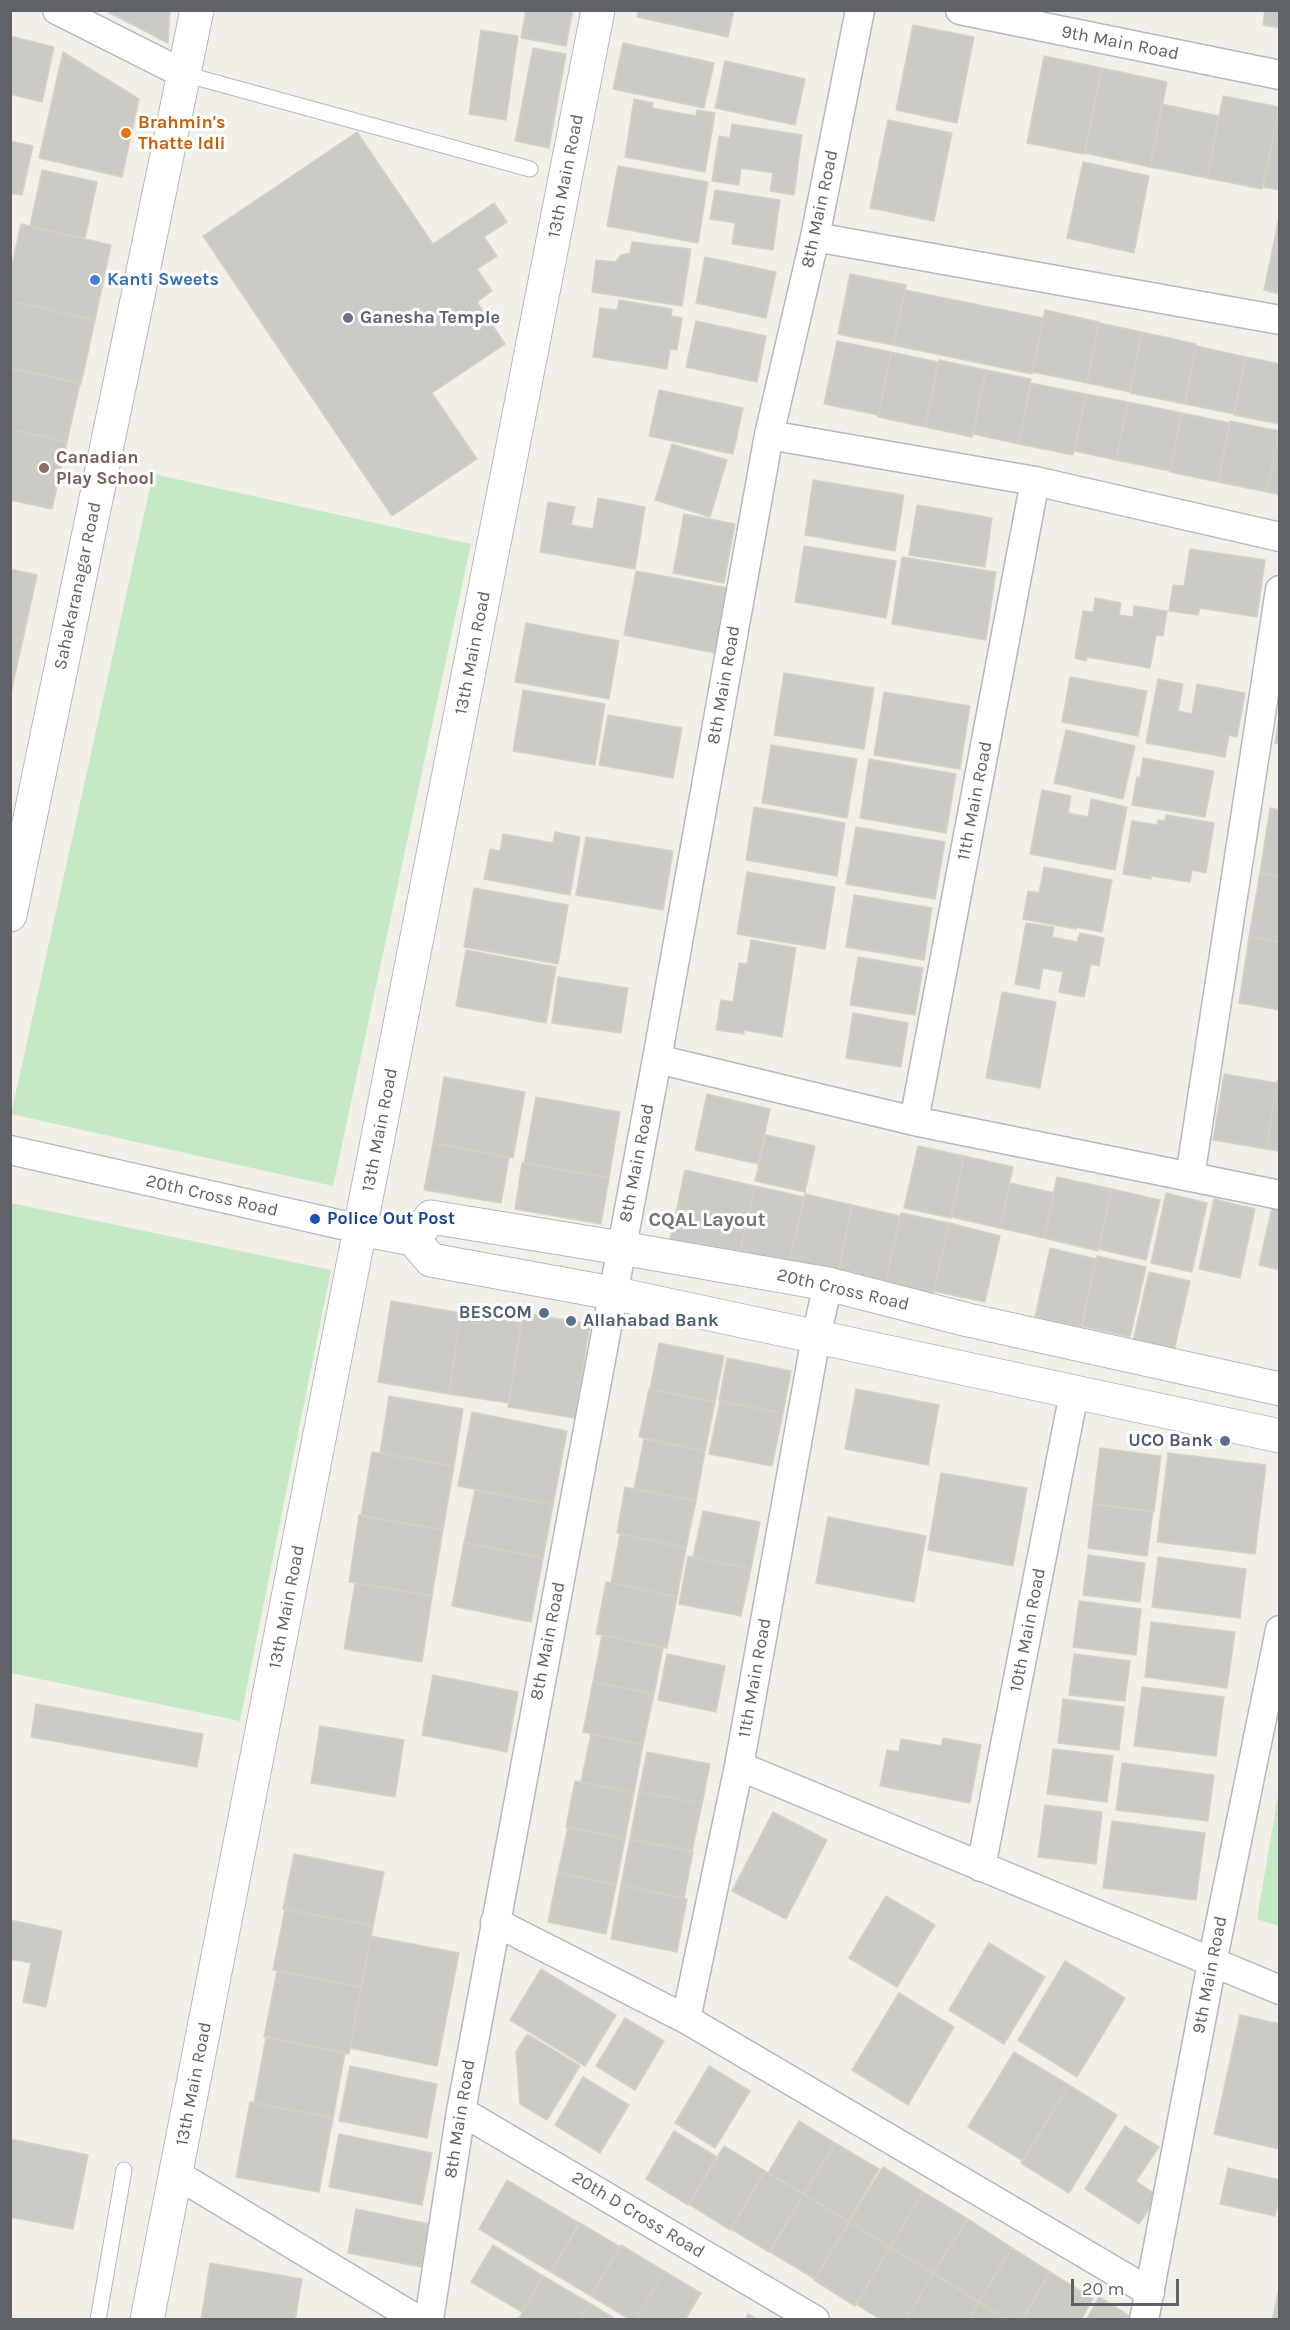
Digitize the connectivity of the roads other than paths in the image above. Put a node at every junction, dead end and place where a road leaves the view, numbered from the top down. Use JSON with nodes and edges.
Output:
{"nodes":[{"id":1,"x":57,"y":10,"type":"edge"},
{"id":2,"x":197,"y":10,"type":"edge"},
{"id":3,"x":598,"y":10,"type":"edge"},
{"id":4,"x":860,"y":10,"type":"edge"},
{"id":5,"x":960,"y":10,"type":"edge"},
{"id":6,"x":184,"y":74,"type":"junction"},
{"id":7,"x":1280,"y":75,"type":"edge"},
{"id":8,"x":530,"y":169,"type":"dead end"},
{"id":9,"x":815,"y":237,"type":"junction"},
{"id":10,"x":1280,"y":320,"type":"edge"},
{"id":11,"x":769,"y":435,"type":"junction"},
{"id":12,"x":1035,"y":481,"type":"junction"},
{"id":13,"x":1280,"y":537,"type":"edge"},
{"id":14,"x":1280,"y":590,"type":"edge"},
{"id":15,"x":10,"y":915,"type":"edge"},
{"id":16,"x":657,"y":1059,"type":"junction"},
{"id":17,"x":914,"y":1121,"type":"junction"},
{"id":18,"x":10,"y":1150,"type":"edge"},
{"id":19,"x":1190,"y":1177,"type":"junction"},
{"id":20,"x":1280,"y":1195,"type":"edge"},
{"id":21,"x":360,"y":1229,"type":"junction"},
{"id":22,"x":413,"y":1239,"type":"junction"},
{"id":23,"x":621,"y":1248,"type":"junction"},
{"id":24,"x":828,"y":1284,"type":"junction"},
{"id":25,"x":612,"y":1293,"type":"junction"},
{"id":26,"x":816,"y":1337,"type":"junction"},
{"id":27,"x":1280,"y":1389,"type":"edge"},
{"id":28,"x":1074,"y":1393,"type":"junction"},
{"id":29,"x":1280,"y":1436,"type":"edge"},
{"id":30,"x":1280,"y":1630,"type":"edge"},
{"id":31,"x":739,"y":1766,"type":"junction"},
{"id":32,"x":981,"y":1867,"type":"junction"},
{"id":33,"x":495,"y":1922,"type":"junction"},
{"id":34,"x":1212,"y":1963,"type":"junction"},
{"id":35,"x":1280,"y":1990,"type":"edge"},
{"id":36,"x":686,"y":2019,"type":"junction"},
{"id":37,"x":460,"y":2111,"type":"junction"},
{"id":38,"x":124,"y":2170,"type":"dead end"},
{"id":39,"x":176,"y":2174,"type":"junction"},
{"id":40,"x":1147,"y":2306,"type":"edge"},
{"id":41,"x":98,"y":2319,"type":"edge"},
{"id":42,"x":147,"y":2319,"type":"edge"},
{"id":43,"x":418,"y":2319,"type":"edge"},
{"id":44,"x":429,"y":2319,"type":"edge"},
{"id":45,"x":815,"y":2319,"type":"edge"}],
"edges":[{"from":1,"to":6,"type":"street"},
{"from":2,"to":6,"type":"street","name":"Sahakaranagar Road"},
{"from":3,"to":21,"type":"street","name":"13th Main Road"},
{"from":4,"to":9,"type":"street","name":"8th Main Road"},
{"from":5,"to":7,"type":"street","name":"9th Main Road"},
{"from":6,"to":8,"type":"lane"},
{"from":6,"to":15,"type":"street","name":"Sahakaranagar Road"},
{"from":9,"to":10,"type":"street"},
{"from":9,"to":11,"type":"street","name":"8th Main Road"},
{"from":11,"to":12,"type":"street"},
{"from":11,"to":16,"type":"street","name":"8th Main Road"},
{"from":12,"to":13,"type":"street"},
{"from":12,"to":17,"type":"street","name":"11th Main Road"},
{"from":14,"to":19,"type":"street"},
{"from":16,"to":17,"type":"street"},
{"from":16,"to":23,"type":"street","name":"8th Main Road"},
{"from":17,"to":19,"type":"street"},
{"from":18,"to":21,"type":"street","name":"20th Cross Road"},
{"from":19,"to":20,"type":"street"},
{"from":21,"to":22,"type":"street","name":"20th Cross Road"},
{"from":21,"to":39,"type":"street","name":"13th Main Road"},
{"from":22,"to":23,"type":"street","name":"20th Cross Road"},
{"from":22,"to":25,"type":"street"},
{"from":23,"to":24,"type":"street","name":"20th Cross Road"},
{"from":23,"to":25,"type":"street","name":"8th Main Road"},
{"from":24,"to":26,"type":"street","name":"11th Main Road"},
{"from":24,"to":27,"type":"street","name":"20th Cross Road"},
{"from":25,"to":26,"type":"street"},
{"from":25,"to":33,"type":"street","name":"8th Main Road"},
{"from":26,"to":28,"type":"street"},
{"from":26,"to":31,"type":"street","name":"11th Main Road"},
{"from":28,"to":29,"type":"street"},
{"from":28,"to":32,"type":"street","name":"10th Main Road"},
{"from":30,"to":34,"type":"street","name":"9th Main Road"},
{"from":31,"to":32,"type":"street"},
{"from":31,"to":36,"type":"street","name":"11th Main Road"},
{"from":32,"to":34,"type":"street"},
{"from":33,"to":36,"type":"street"},
{"from":33,"to":37,"type":"street","name":"8th Main Road"},
{"from":34,"to":35,"type":"street"},
{"from":34,"to":40,"type":"street","name":"9th Main Road"},
{"from":36,"to":40,"type":"street"},
{"from":37,"to":44,"type":"street","name":"8th Main Road"},
{"from":37,"to":45,"type":"street","name":"20th D Cross Road"},
{"from":38,"to":41,"type":"lane"},
{"from":39,"to":42,"type":"street","name":"13th Main Road"},
{"from":39,"to":43,"type":"street"}]}
